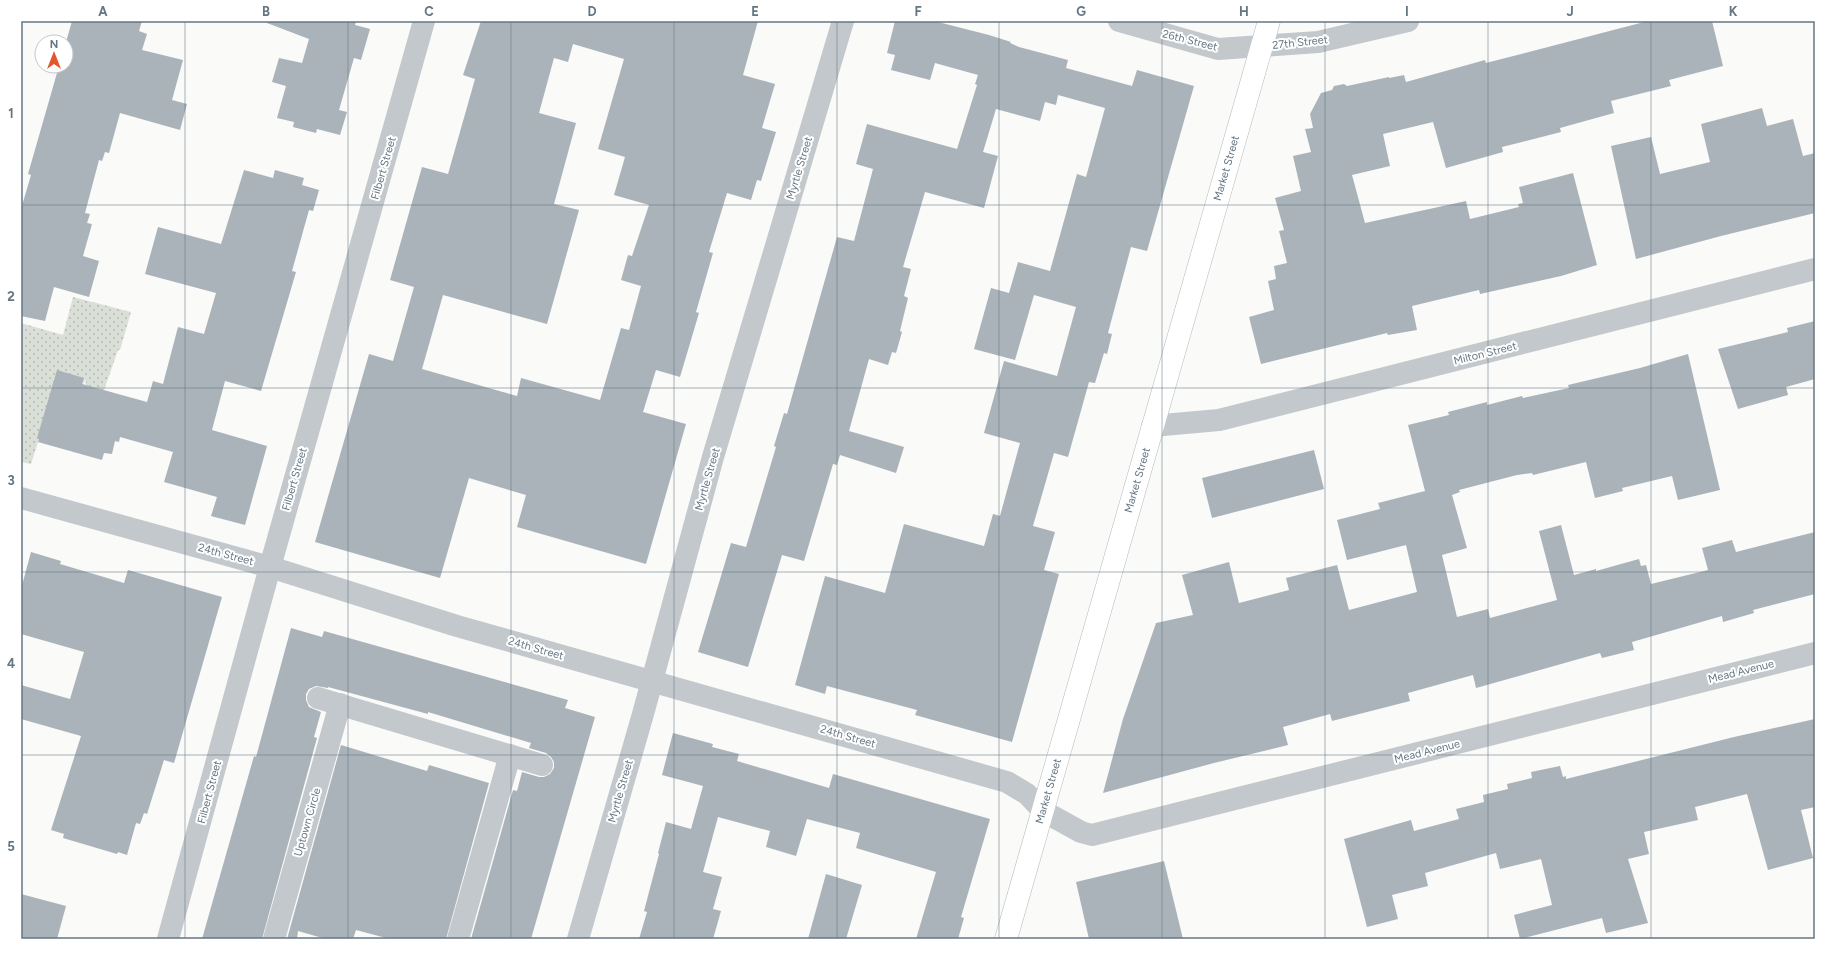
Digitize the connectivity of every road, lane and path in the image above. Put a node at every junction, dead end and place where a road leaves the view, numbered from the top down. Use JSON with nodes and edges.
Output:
{"nodes":[{"id":1,"x":424,"y":21,"type":"edge"},
{"id":2,"x":843,"y":21,"type":"edge"},
{"id":3,"x":1119,"y":21,"type":"edge"},
{"id":4,"x":1269,"y":21,"type":"edge"},
{"id":5,"x":1408,"y":21,"type":"edge"},
{"id":6,"x":1262,"y":46,"type":"junction"},
{"id":7,"x":1815,"y":269,"type":"edge"},
{"id":8,"x":1152,"y":426,"type":"junction"},
{"id":9,"x":21,"y":498,"type":"edge"},
{"id":10,"x":270,"y":567,"type":"junction"},
{"id":11,"x":1815,"y":653,"type":"edge"},
{"id":12,"x":652,"y":680,"type":"junction"},
{"id":13,"x":318,"y":698,"type":"dead end"},
{"id":14,"x":340,"y":704,"type":"junction"},
{"id":15,"x":510,"y":755,"type":"junction"},
{"id":16,"x":542,"y":765,"type":"dead end"},
{"id":17,"x":1043,"y":811,"type":"junction"},
{"id":18,"x":168,"y":939,"type":"edge"},
{"id":19,"x":274,"y":939,"type":"edge"},
{"id":20,"x":458,"y":939,"type":"edge"},
{"id":21,"x":578,"y":939,"type":"edge"},
{"id":22,"x":1006,"y":939,"type":"edge"}],
"edges":[{"from":1,"to":10,"type":"street","name":"Filbert Street"},
{"from":2,"to":12,"type":"street","name":"Myrtle Street"},
{"from":3,"to":6,"type":"street","name":"26th Street"},
{"from":4,"to":6,"type":"main road","name":"Market Street"},
{"from":5,"to":6,"type":"street","name":"27th Street"},
{"from":6,"to":8,"type":"main road","name":"Market Street"},
{"from":7,"to":8,"type":"street","name":"Milton Street"},
{"from":8,"to":17,"type":"main road","name":"Market Street"},
{"from":9,"to":10,"type":"street","name":"24th Street"},
{"from":10,"to":12,"type":"street","name":"24th Street"},
{"from":10,"to":18,"type":"street","name":"Filbert Street"},
{"from":11,"to":17,"type":"street","name":"Mead Avenue"},
{"from":12,"to":17,"type":"street","name":"24th Street"},
{"from":12,"to":21,"type":"street","name":"Myrtle Street"},
{"from":13,"to":14,"type":"street"},
{"from":14,"to":15,"type":"street"},
{"from":14,"to":19,"type":"street","name":"Uptown Circle"},
{"from":15,"to":16,"type":"street"},
{"from":15,"to":20,"type":"street"},
{"from":17,"to":22,"type":"main road","name":"Market Street"}]}
